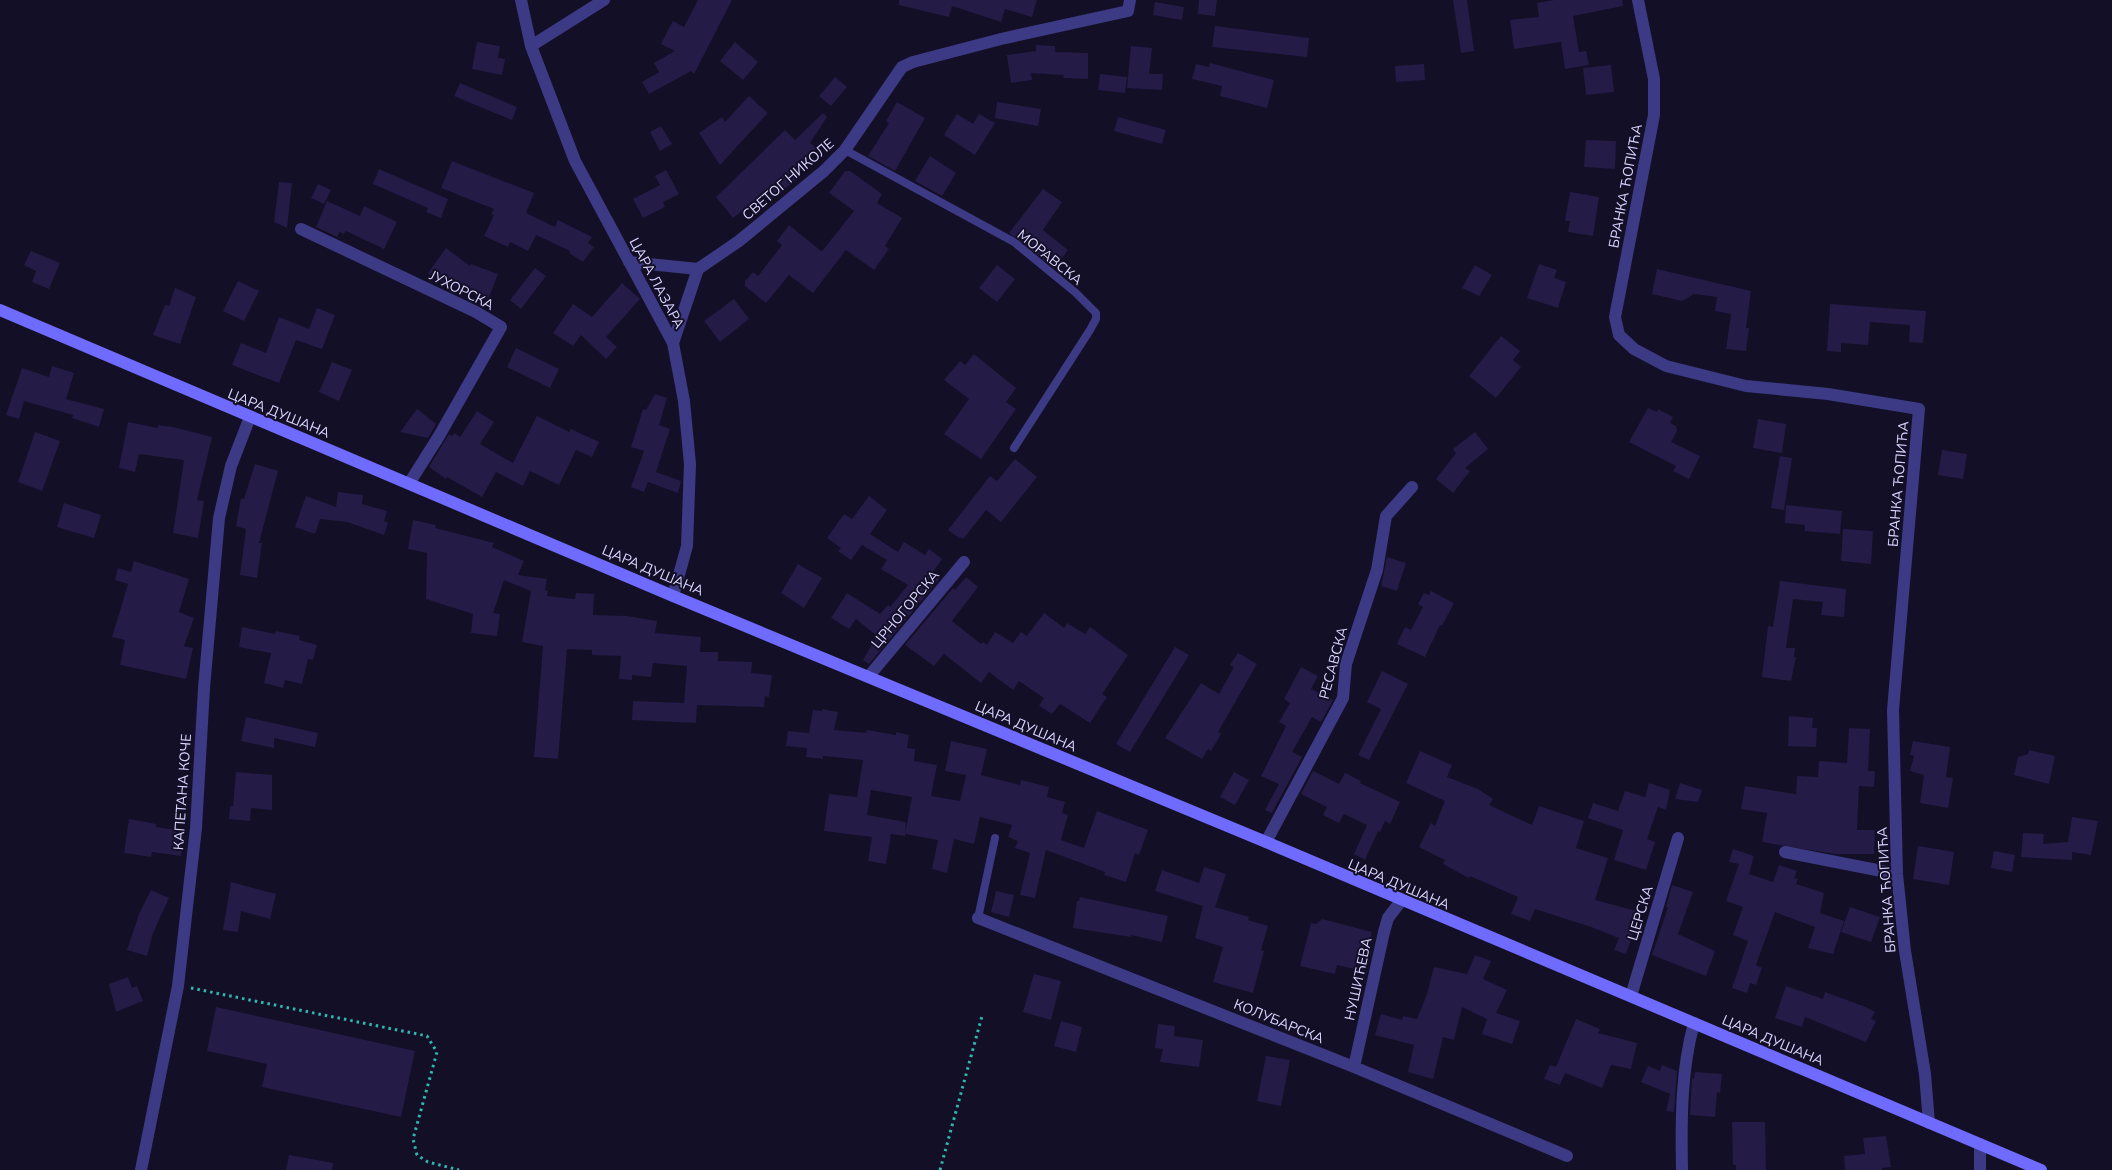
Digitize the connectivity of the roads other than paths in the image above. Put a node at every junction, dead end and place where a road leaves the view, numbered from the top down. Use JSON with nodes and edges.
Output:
{"nodes":[{"id":1,"x":521,"y":0,"type":"edge"},
{"id":2,"x":604,"y":0,"type":"edge"},
{"id":3,"x":1130,"y":0,"type":"edge"},
{"id":4,"x":1638,"y":0,"type":"edge"},
{"id":5,"x":531,"y":46,"type":"junction"},
{"id":6,"x":845,"y":150,"type":"junction"},
{"id":7,"x":301,"y":229,"type":"dead end"},
{"id":8,"x":629,"y":262,"type":"junction"},
{"id":9,"x":698,"y":269,"type":"junction"},
{"id":10,"x":0,"y":310,"type":"edge"},
{"id":11,"x":673,"y":343,"type":"junction"},
{"id":12,"x":250,"y":417,"type":"junction"},
{"id":13,"x":1014,"y":448,"type":"dead end"},
{"id":14,"x":410,"y":482,"type":"junction"},
{"id":15,"x":1412,"y":487,"type":"dead end"},
{"id":16,"x":964,"y":562,"type":"dead end"},
{"id":17,"x":673,"y":596,"type":"junction"},
{"id":18,"x":869,"y":676,"type":"junction"},
{"id":19,"x":995,"y":838,"type":"dead end"},
{"id":20,"x":1678,"y":838,"type":"dead end"},
{"id":21,"x":1266,"y":842,"type":"junction"},
{"id":22,"x":1785,"y":852,"type":"dead end"},
{"id":23,"x":1897,"y":874,"type":"junction"},
{"id":24,"x":1401,"y":901,"type":"junction"},
{"id":25,"x":978,"y":918,"type":"joint"},
{"id":26,"x":1631,"y":996,"type":"junction"},
{"id":27,"x":1694,"y":1023,"type":"junction"},
{"id":28,"x":1354,"y":1067,"type":"junction"},
{"id":29,"x":1929,"y":1123,"type":"junction"},
{"id":30,"x":1980,"y":1144,"type":"junction"},
{"id":31,"x":1567,"y":1156,"type":"dead end"},
{"id":32,"x":142,"y":1170,"type":"edge"},
{"id":33,"x":1682,"y":1170,"type":"edge"},
{"id":34,"x":1980,"y":1170,"type":"edge"},
{"id":35,"x":2041,"y":1170,"type":"edge"}],
"edges":[{"from":1,"to":5,"type":"street","name":"ЦАРА ЛАЗАРА"},
{"from":2,"to":5,"type":"street"},
{"from":3,"to":6,"type":"street","name":"СВЕТОГ НИКОЛЕ"},
{"from":4,"to":23,"type":"street","name":"БРАНКА ЋОПИЋА"},
{"from":5,"to":8,"type":"street","name":"ЦАРА ЛАЗАРА"},
{"from":6,"to":9,"type":"street","name":"СВЕТОГ НИКОЛЕ"},
{"from":6,"to":13,"type":"lane","name":"МОРАВСКА"},
{"from":7,"to":14,"type":"street","name":"ЈУХОРСКА"},
{"from":8,"to":9,"type":"street"},
{"from":8,"to":11,"type":"street","name":"ЦАРА ЛАЗАРА"},
{"from":9,"to":11,"type":"street"},
{"from":10,"to":12,"type":"main road","name":"ЦАРА ДУШАНА"},
{"from":11,"to":17,"type":"street","name":"ЦАРА ЛАЗАРА"},
{"from":12,"to":14,"type":"main road","name":"ЦАРА ДУШАНА"},
{"from":12,"to":32,"type":"street","name":"КАПЕТАНА КОЧЕ"},
{"from":14,"to":17,"type":"main road","name":"ЦАРА ДУШАНА"},
{"from":15,"to":21,"type":"street","name":"РЕСАВСКА"},
{"from":16,"to":18,"type":"street","name":"ЦРНОГОРСКА"},
{"from":17,"to":18,"type":"main road","name":"ЦАРА ДУШАНА"},
{"from":18,"to":21,"type":"main road","name":"ЦАРА ДУШАНА"},
{"from":19,"to":25,"type":"lane"},
{"from":20,"to":26,"type":"street","name":"ЦЕРСКА"},
{"from":21,"to":24,"type":"main road","name":"ЦАРА ДУШАНА"},
{"from":22,"to":23,"type":"street"},
{"from":23,"to":29,"type":"street","name":"БРАНКА ЋОПИЋА"},
{"from":24,"to":26,"type":"main road","name":"ЦАРА ДУШАНА"},
{"from":24,"to":28,"type":"street","name":"НУШИЋЕВА"},
{"from":25,"to":28,"type":"street","name":"КОЛУБАРСКА"},
{"from":26,"to":27,"type":"main road","name":"ЦАРА ДУШАНА"},
{"from":27,"to":29,"type":"main road","name":"ЦАРА ДУШАНА"},
{"from":27,"to":33,"type":"street"},
{"from":28,"to":31,"type":"street","name":"КОЛУБАРСКА"},
{"from":29,"to":30,"type":"main road","name":"ЦАРА ДУШАНА"},
{"from":30,"to":34,"type":"street"},
{"from":30,"to":35,"type":"main road","name":"ЦАРА ДУШАНА"}]}
